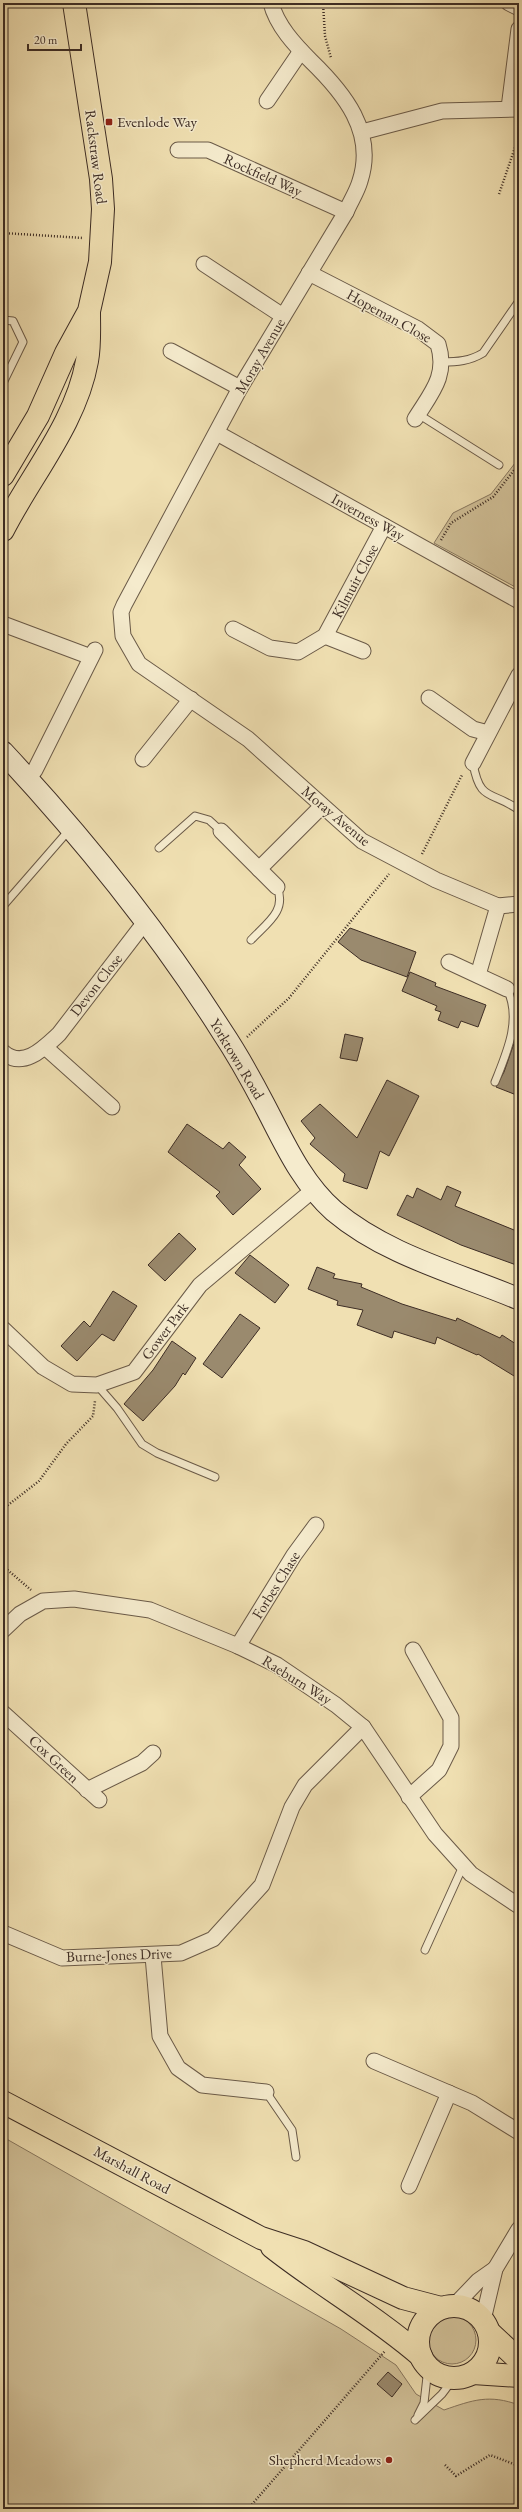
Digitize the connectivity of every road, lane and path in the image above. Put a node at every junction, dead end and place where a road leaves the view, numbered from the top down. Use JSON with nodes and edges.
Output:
{"nodes":[{"id":1,"x":74,"y":3,"type":"edge"},
{"id":2,"x":272,"y":3,"type":"edge"},
{"id":3,"x":323,"y":3,"type":"edge"},
{"id":4,"x":509,"y":3,"type":"edge"},
{"id":5,"x":519,"y":8,"type":"edge"},
{"id":6,"x":519,"y":29,"type":"edge"},
{"id":7,"x":301,"y":51,"type":"junction"},
{"id":8,"x":333,"y":85,"type":"junction"},
{"id":9,"x":267,"y":101,"type":"dead end"},
{"id":10,"x":514,"y":109,"type":"edge"},
{"id":11,"x":362,"y":132,"type":"junction"},
{"id":12,"x":519,"y":136,"type":"edge"},
{"id":13,"x":178,"y":150,"type":"dead end"},
{"id":14,"x":499,"y":194,"type":"dead end"},
{"id":15,"x":346,"y":212,"type":"junction"},
{"id":16,"x":3,"y":233,"type":"edge"},
{"id":17,"x":88,"y":238,"type":"dead end"},
{"id":18,"x":204,"y":264,"type":"dead end"},
{"id":19,"x":309,"y":273,"type":"junction"},
{"id":20,"x":519,"y":300,"type":"edge"},
{"id":21,"x":89,"y":311,"type":"junction"},
{"id":22,"x":283,"y":316,"type":"junction"},
{"id":23,"x":3,"y":320,"type":"edge"},
{"id":24,"x":171,"y":351,"type":"dead end"},
{"id":25,"x":442,"y":362,"type":"junction"},
{"id":26,"x":3,"y":383,"type":"edge"},
{"id":27,"x":240,"y":388,"type":"junction"},
{"id":28,"x":416,"y":416,"type":"joint"},
{"id":29,"x":217,"y":433,"type":"junction"},
{"id":30,"x":519,"y":464,"type":"edge"},
{"id":31,"x":499,"y":465,"type":"dead end"},
{"id":32,"x":3,"y":475,"type":"edge"},
{"id":33,"x":384,"y":526,"type":"junction"},
{"id":34,"x":3,"y":530,"type":"edge"},
{"id":35,"x":434,"y":552,"type":"junction"},
{"id":36,"x":519,"y":601,"type":"edge"},
{"id":37,"x":3,"y":624,"type":"edge"},
{"id":38,"x":233,"y":629,"type":"dead end"},
{"id":39,"x":325,"y":636,"type":"junction"},
{"id":40,"x":363,"y":651,"type":"dead end"},
{"id":41,"x":519,"y":675,"type":"edge"},
{"id":42,"x":429,"y":698,"type":"dead end"},
{"id":43,"x":191,"y":699,"type":"junction"},
{"id":44,"x":488,"y":733,"type":"junction"},
{"id":45,"x":3,"y":752,"type":"edge"},
{"id":46,"x":143,"y":759,"type":"dead end"},
{"id":47,"x":473,"y":763,"type":"junction"},
{"id":48,"x":28,"y":779,"type":"junction"},
{"id":49,"x":322,"y":806,"type":"junction"},
{"id":50,"x":519,"y":810,"type":"edge"},
{"id":51,"x":70,"y":829,"type":"junction"},
{"id":52,"x":220,"y":831,"type":"joint"},
{"id":53,"x":159,"y":848,"type":"dead end"},
{"id":54,"x":398,"y":860,"type":"junction"},
{"id":55,"x":259,"y":869,"type":"junction"},
{"id":56,"x":415,"y":869,"type":"junction"},
{"id":57,"x":277,"y":887,"type":"joint"},
{"id":58,"x":519,"y":904,"type":"edge"},
{"id":59,"x":3,"y":906,"type":"edge"},
{"id":60,"x":498,"y":906,"type":"junction"},
{"id":61,"x":145,"y":922,"type":"junction"},
{"id":62,"x":251,"y":940,"type":"dead end"},
{"id":63,"x":450,"y":962,"type":"dead end"},
{"id":64,"x":478,"y":975,"type":"junction"},
{"id":65,"x":507,"y":989,"type":"joint"},
{"id":66,"x":45,"y":1047,"type":"junction"},
{"id":67,"x":234,"y":1050,"type":"junction"},
{"id":68,"x":3,"y":1052,"type":"edge"},
{"id":69,"x":495,"y":1082,"type":"dead end"},
{"id":70,"x":112,"y":1107,"type":"dead end"},
{"id":71,"x":313,"y":1190,"type":"junction"},
{"id":72,"x":519,"y":1299,"type":"edge"},
{"id":73,"x":3,"y":1329,"type":"edge"},
{"id":74,"x":97,"y":1385,"type":"junction"},
{"id":75,"x":215,"y":1477,"type":"dead end"},
{"id":76,"x":3,"y":1509,"type":"edge"},
{"id":77,"x":316,"y":1525,"type":"dead end"},
{"id":78,"x":3,"y":1566,"type":"edge"},
{"id":79,"x":43,"y":1601,"type":"junction"},
{"id":80,"x":3,"y":1630,"type":"edge"},
{"id":81,"x":238,"y":1646,"type":"junction"},
{"id":82,"x":412,"y":1650,"type":"dead end"},
{"id":83,"x":3,"y":1713,"type":"edge"},
{"id":84,"x":363,"y":1727,"type":"junction"},
{"id":85,"x":153,"y":1753,"type":"dead end"},
{"id":86,"x":87,"y":1790,"type":"junction"},
{"id":87,"x":409,"y":1797,"type":"junction"},
{"id":88,"x":99,"y":1800,"type":"dead end"},
{"id":89,"x":463,"y":1866,"type":"junction"},
{"id":90,"x":517,"y":1900,"type":"edge"},
{"id":91,"x":3,"y":1933,"type":"edge"},
{"id":92,"x":425,"y":1950,"type":"dead end"},
{"id":93,"x":154,"y":1956,"type":"junction"},
{"id":94,"x":374,"y":2061,"type":"dead end"},
{"id":95,"x":266,"y":2092,"type":"joint"},
{"id":96,"x":449,"y":2093,"type":"junction"},
{"id":97,"x":3,"y":2102,"type":"edge"},
{"id":98,"x":519,"y":2132,"type":"edge"},
{"id":99,"x":296,"y":2157,"type":"dead end"},
{"id":100,"x":409,"y":2186,"type":"dead end"},
{"id":101,"x":519,"y":2229,"type":"edge"},
{"id":102,"x":261,"y":2238,"type":"junction"},
{"id":103,"x":495,"y":2268,"type":"junction"},
{"id":104,"x":448,"y":2307,"type":"junction"},
{"id":105,"x":486,"y":2326,"type":"junction"},
{"id":106,"x":389,"y":2346,"type":"dead end"},
{"id":107,"x":519,"y":2360,"type":"edge"},
{"id":108,"x":424,"y":2362,"type":"junction"},
{"id":109,"x":463,"y":2375,"type":"junction"},
{"id":110,"x":519,"y":2376,"type":"edge"},
{"id":111,"x":445,"y":2465,"type":"dead end"},
{"id":112,"x":519,"y":2466,"type":"edge"},
{"id":113,"x":248,"y":2509,"type":"edge"}],
"edges":[{"from":1,"to":21,"type":"main road","name":"Rackstraw Road"},
{"from":2,"to":7,"type":"street","name":"Moray Avenue"},
{"from":3,"to":8,"type":"path"},
{"from":4,"to":5,"type":"street"},
{"from":6,"to":10,"type":"street"},
{"from":7,"to":8,"type":"street","name":"Moray Avenue"},
{"from":7,"to":9,"type":"street"},
{"from":8,"to":11,"type":"street","name":"Moray Avenue"},
{"from":10,"to":11,"type":"street"},
{"from":11,"to":15,"type":"street","name":"Moray Avenue"},
{"from":12,"to":14,"type":"path"},
{"from":13,"to":15,"type":"street","name":"Rockfield Way"},
{"from":15,"to":19,"type":"street","name":"Moray Avenue"},
{"from":16,"to":17,"type":"path"},
{"from":18,"to":22,"type":"street"},
{"from":19,"to":22,"type":"street","name":"Moray Avenue"},
{"from":19,"to":25,"type":"street","name":"Hopeman Close"},
{"from":20,"to":25,"type":"lane"},
{"from":21,"to":32,"type":"main road","name":"Rackstraw Road"},
{"from":21,"to":34,"type":"main road","name":"Rackstraw Road"},
{"from":22,"to":27,"type":"street","name":"Moray Avenue"},
{"from":23,"to":26,"type":"lane"},
{"from":24,"to":27,"type":"street"},
{"from":25,"to":28,"type":"street","name":"Hopeman Close"},
{"from":27,"to":29,"type":"street","name":"Moray Avenue"},
{"from":28,"to":31,"type":"lane"},
{"from":29,"to":33,"type":"street","name":"Inverness Way"},
{"from":29,"to":43,"type":"street","name":"Moray Avenue"},
{"from":30,"to":35,"type":"path"},
{"from":33,"to":35,"type":"street","name":"Inverness Way"},
{"from":33,"to":39,"type":"street","name":"Kilmuir Close"},
{"from":35,"to":36,"type":"street","name":"Inverness Way"},
{"from":37,"to":48,"type":"street"},
{"from":38,"to":39,"type":"street","name":"Kilmuir Close"},
{"from":39,"to":40,"type":"street","name":"Kilmuir Close"},
{"from":41,"to":44,"type":"street"},
{"from":42,"to":44,"type":"street"},
{"from":43,"to":46,"type":"street"},
{"from":43,"to":49,"type":"street","name":"Moray Avenue"},
{"from":44,"to":47,"type":"street"},
{"from":45,"to":48,"type":"street","name":"Yorktown Road"},
{"from":47,"to":50,"type":"lane"},
{"from":47,"to":56,"type":"path"},
{"from":48,"to":51,"type":"street","name":"Yorktown Road"},
{"from":49,"to":54,"type":"street","name":"Moray Avenue"},
{"from":49,"to":55,"type":"street"},
{"from":51,"to":59,"type":"lane"},
{"from":51,"to":61,"type":"street","name":"Yorktown Road"},
{"from":52,"to":53,"type":"lane"},
{"from":52,"to":55,"type":"street"},
{"from":54,"to":56,"type":"street","name":"Moray Avenue"},
{"from":54,"to":67,"type":"path"},
{"from":55,"to":57,"type":"street"},
{"from":56,"to":60,"type":"street","name":"Moray Avenue"},
{"from":57,"to":62,"type":"lane"},
{"from":58,"to":60,"type":"street","name":"Moray Avenue"},
{"from":60,"to":64,"type":"street"},
{"from":61,"to":66,"type":"street","name":"Devon Close"},
{"from":61,"to":67,"type":"street","name":"Yorktown Road"},
{"from":63,"to":64,"type":"street"},
{"from":64,"to":65,"type":"street"},
{"from":65,"to":69,"type":"lane"},
{"from":66,"to":68,"type":"street","name":"Devon Close"},
{"from":66,"to":70,"type":"street"},
{"from":67,"to":71,"type":"street","name":"Yorktown Road"},
{"from":71,"to":72,"type":"street","name":"Yorktown Road"},
{"from":71,"to":74,"type":"street","name":"Gower Park"},
{"from":73,"to":74,"type":"street","name":"Gower Park"},
{"from":74,"to":75,"type":"lane"},
{"from":74,"to":76,"type":"path"},
{"from":77,"to":81,"type":"street","name":"Forbes Chase"},
{"from":78,"to":79,"type":"path"},
{"from":79,"to":80,"type":"street","name":"Raeburn Way"},
{"from":79,"to":81,"type":"street","name":"Raeburn Way"},
{"from":81,"to":84,"type":"street","name":"Raeburn Way"},
{"from":82,"to":87,"type":"street"},
{"from":83,"to":86,"type":"street","name":"Cox Green"},
{"from":84,"to":87,"type":"street","name":"Raeburn Way"},
{"from":84,"to":93,"type":"street","name":"Burne-Jones Drive"},
{"from":85,"to":86,"type":"street","name":"Cox Green"},
{"from":86,"to":88,"type":"street","name":"Cox Green"},
{"from":87,"to":89,"type":"street","name":"Raeburn Way"},
{"from":89,"to":90,"type":"street","name":"Raeburn Way"},
{"from":89,"to":92,"type":"lane"},
{"from":91,"to":93,"type":"street","name":"Burne-Jones Drive"},
{"from":93,"to":95,"type":"street"},
{"from":94,"to":96,"type":"street"},
{"from":95,"to":99,"type":"lane"},
{"from":96,"to":98,"type":"street"},
{"from":96,"to":100,"type":"street"},
{"from":97,"to":102,"type":"main road","name":"Marshall Road"},
{"from":101,"to":103,"type":"street"},
{"from":102,"to":104,"type":"main road","name":"Marshall Road"},
{"from":102,"to":108,"type":"main road","name":"Marshall Road"},
{"from":103,"to":104,"type":"street"},
{"from":103,"to":105,"type":"street"},
{"from":104,"to":105,"type":"main road"},
{"from":104,"to":108,"type":"main road"},
{"from":105,"to":107,"type":"main road"},
{"from":105,"to":109,"type":"main road"},
{"from":106,"to":113,"type":"path"},
{"from":108,"to":109,"type":"main road"},
{"from":108,"to":109,"type":"lane"},
{"from":109,"to":110,"type":"main road"},
{"from":111,"to":112,"type":"path"}]}
